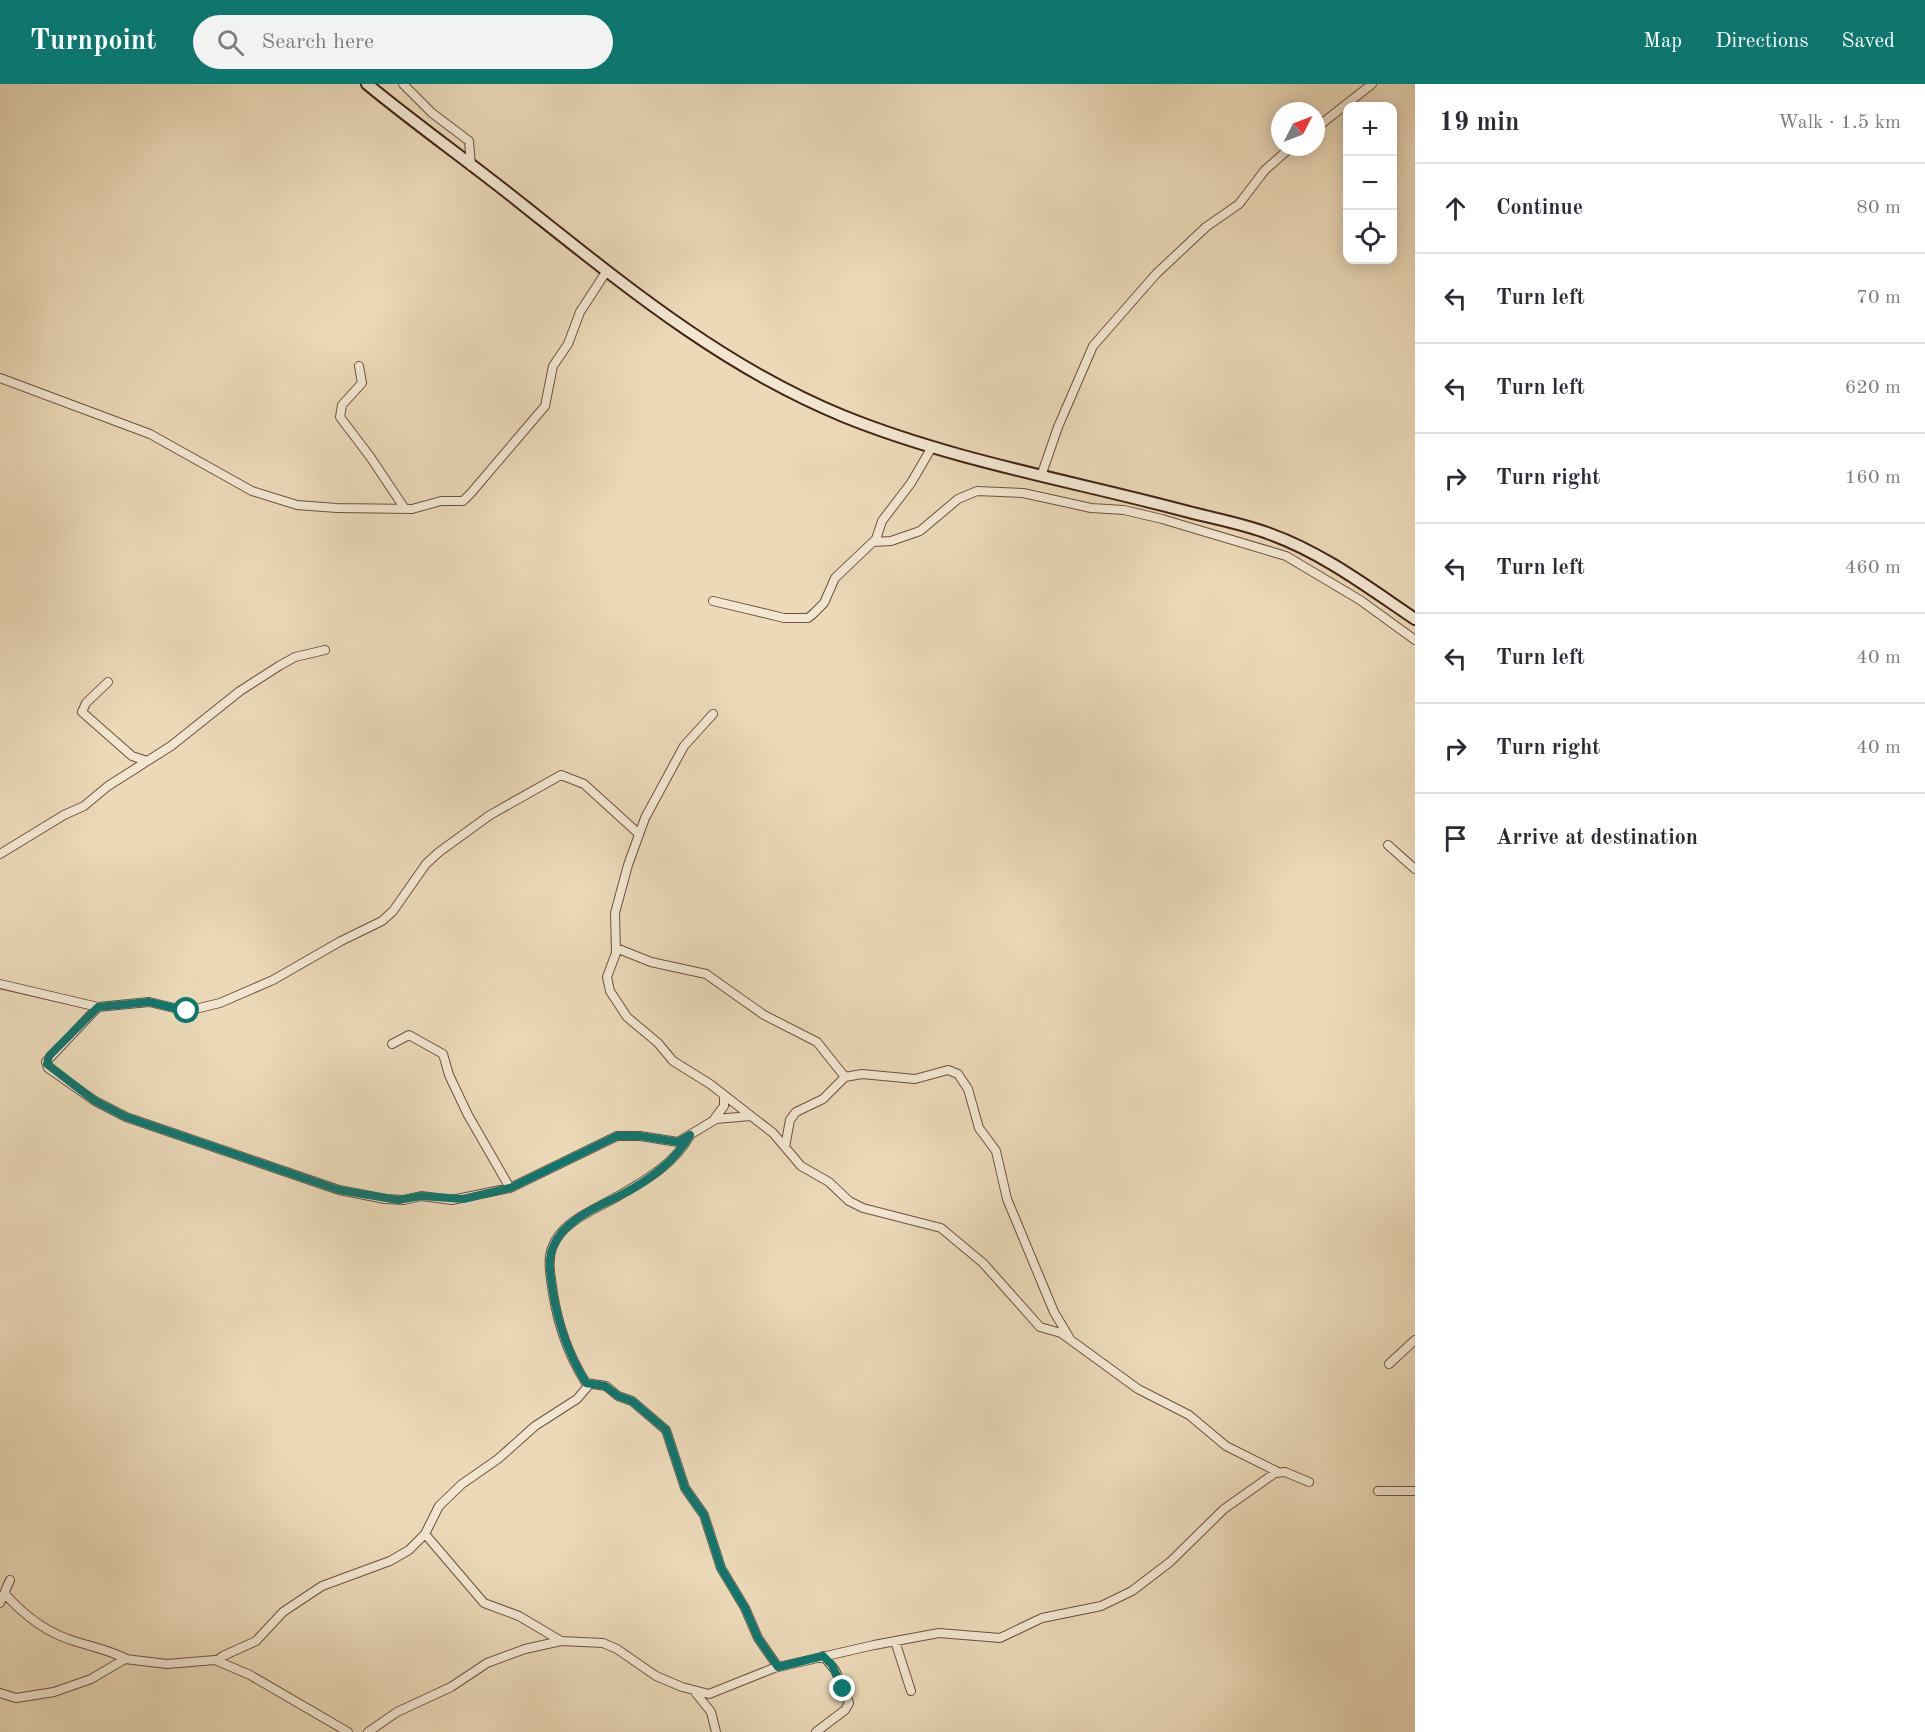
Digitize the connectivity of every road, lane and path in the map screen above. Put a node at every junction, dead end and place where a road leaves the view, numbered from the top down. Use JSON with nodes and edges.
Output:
{"nodes":[{"id":1,"x":367,"y":84,"type":"edge"},
{"id":2,"x":403,"y":84,"type":"edge"},
{"id":3,"x":1372,"y":84,"type":"edge"},
{"id":4,"x":444,"y":121,"type":"junction"},
{"id":5,"x":1325,"y":121,"type":"edge"},
{"id":6,"x":426,"y":130,"type":"junction"},
{"id":7,"x":1281,"y":156,"type":"edge"},
{"id":8,"x":471,"y":166,"type":"junction"},
{"id":9,"x":606,"y":272,"type":"junction"},
{"id":10,"x":359,"y":366,"type":"dead end"},
{"id":11,"x":0,"y":378,"type":"edge"},
{"id":12,"x":932,"y":447,"type":"junction"},
{"id":13,"x":1041,"y":476,"type":"junction"},
{"id":14,"x":405,"y":508,"type":"junction"},
{"id":15,"x":873,"y":542,"type":"junction"},
{"id":16,"x":713,"y":601,"type":"dead end"},
{"id":17,"x":1415,"y":618,"type":"edge"},
{"id":18,"x":1415,"y":640,"type":"edge"},
{"id":19,"x":325,"y":650,"type":"dead end"},
{"id":20,"x":108,"y":682,"type":"dead end"},
{"id":21,"x":713,"y":714,"type":"dead end"},
{"id":22,"x":147,"y":761,"type":"junction"},
{"id":23,"x":639,"y":834,"type":"junction"},
{"id":24,"x":1388,"y":844,"type":"dead end"},
{"id":25,"x":0,"y":854,"type":"edge"},
{"id":26,"x":1415,"y":869,"type":"edge"},
{"id":27,"x":616,"y":948,"type":"junction"},
{"id":28,"x":0,"y":984,"type":"edge"},
{"id":29,"x":98,"y":1007,"type":"junction"},
{"id":30,"x":392,"y":1044,"type":"dead end"},
{"id":31,"x":845,"y":1077,"type":"junction"},
{"id":32,"x":724,"y":1095,"type":"junction"},
{"id":33,"x":750,"y":1116,"type":"junction"},
{"id":34,"x":714,"y":1119,"type":"junction"},
{"id":35,"x":690,"y":1135,"type":"junction"},
{"id":36,"x":785,"y":1147,"type":"junction"},
{"id":37,"x":510,"y":1188,"type":"junction"},
{"id":38,"x":1071,"y":1340,"type":"junction"},
{"id":39,"x":1415,"y":1340,"type":"edge"},
{"id":40,"x":1389,"y":1364,"type":"dead end"},
{"id":41,"x":589,"y":1385,"type":"junction"},
{"id":42,"x":1278,"y":1472,"type":"junction"},
{"id":43,"x":1308,"y":1482,"type":"dead end"},
{"id":44,"x":1378,"y":1491,"type":"dead end"},
{"id":45,"x":1415,"y":1491,"type":"edge"},
{"id":46,"x":425,"y":1534,"type":"junction"},
{"id":47,"x":10,"y":1580,"type":"dead end"},
{"id":48,"x":5,"y":1594,"type":"junction"},
{"id":49,"x":0,"y":1603,"type":"edge"},
{"id":50,"x":561,"y":1641,"type":"junction"},
{"id":51,"x":895,"y":1641,"type":"junction"},
{"id":52,"x":823,"y":1656,"type":"junction"},
{"id":53,"x":127,"y":1659,"type":"junction"},
{"id":54,"x":221,"y":1661,"type":"junction"},
{"id":55,"x":778,"y":1667,"type":"junction"},
{"id":56,"x":695,"y":1691,"type":"junction"},
{"id":57,"x":911,"y":1691,"type":"dead end"},
{"id":58,"x":0,"y":1693,"type":"edge"},
{"id":59,"x":348,"y":1732,"type":"edge"},
{"id":60,"x":368,"y":1732,"type":"edge"},
{"id":61,"x":716,"y":1732,"type":"edge"},
{"id":62,"x":816,"y":1732,"type":"edge"}],
"edges":[{"from":1,"to":6,"type":"main road"},
{"from":2,"to":4,"type":"street"},
{"from":3,"to":5,"type":"street"},
{"from":4,"to":6,"type":"street"},
{"from":4,"to":8,"type":"street"},
{"from":6,"to":8,"type":"main road"},
{"from":7,"to":13,"type":"street"},
{"from":8,"to":9,"type":"main road"},
{"from":9,"to":12,"type":"main road"},
{"from":9,"to":14,"type":"street"},
{"from":10,"to":14,"type":"street"},
{"from":11,"to":14,"type":"street"},
{"from":12,"to":13,"type":"main road"},
{"from":12,"to":15,"type":"street"},
{"from":13,"to":17,"type":"main road"},
{"from":15,"to":16,"type":"street"},
{"from":15,"to":18,"type":"street"},
{"from":19,"to":22,"type":"street"},
{"from":20,"to":22,"type":"street"},
{"from":21,"to":23,"type":"street"},
{"from":22,"to":25,"type":"street"},
{"from":23,"to":27,"type":"street"},
{"from":23,"to":29,"type":"street"},
{"from":24,"to":26,"type":"street"},
{"from":27,"to":31,"type":"street"},
{"from":27,"to":32,"type":"street"},
{"from":28,"to":29,"type":"street"},
{"from":29,"to":37,"type":"street"},
{"from":30,"to":37,"type":"street"},
{"from":31,"to":36,"type":"street"},
{"from":31,"to":38,"type":"street"},
{"from":32,"to":33,"type":"street"},
{"from":32,"to":34,"type":"street"},
{"from":33,"to":34,"type":"street"},
{"from":33,"to":36,"type":"street"},
{"from":34,"to":35,"type":"street"},
{"from":35,"to":37,"type":"street"},
{"from":35,"to":41,"type":"street"},
{"from":36,"to":38,"type":"street"},
{"from":38,"to":42,"type":"street"},
{"from":39,"to":40,"type":"street"},
{"from":41,"to":46,"type":"street"},
{"from":41,"to":55,"type":"street"},
{"from":42,"to":43,"type":"street"},
{"from":42,"to":51,"type":"street"},
{"from":44,"to":45,"type":"street"},
{"from":46,"to":50,"type":"street"},
{"from":46,"to":54,"type":"street"},
{"from":47,"to":48,"type":"street"},
{"from":48,"to":49,"type":"street"},
{"from":48,"to":53,"type":"street"},
{"from":50,"to":56,"type":"street"},
{"from":50,"to":60,"type":"street"},
{"from":51,"to":52,"type":"street"},
{"from":51,"to":57,"type":"street"},
{"from":52,"to":55,"type":"street"},
{"from":52,"to":62,"type":"street"},
{"from":53,"to":54,"type":"street"},
{"from":53,"to":58,"type":"street"},
{"from":54,"to":59,"type":"street"},
{"from":55,"to":56,"type":"street"},
{"from":56,"to":61,"type":"street"}]}
